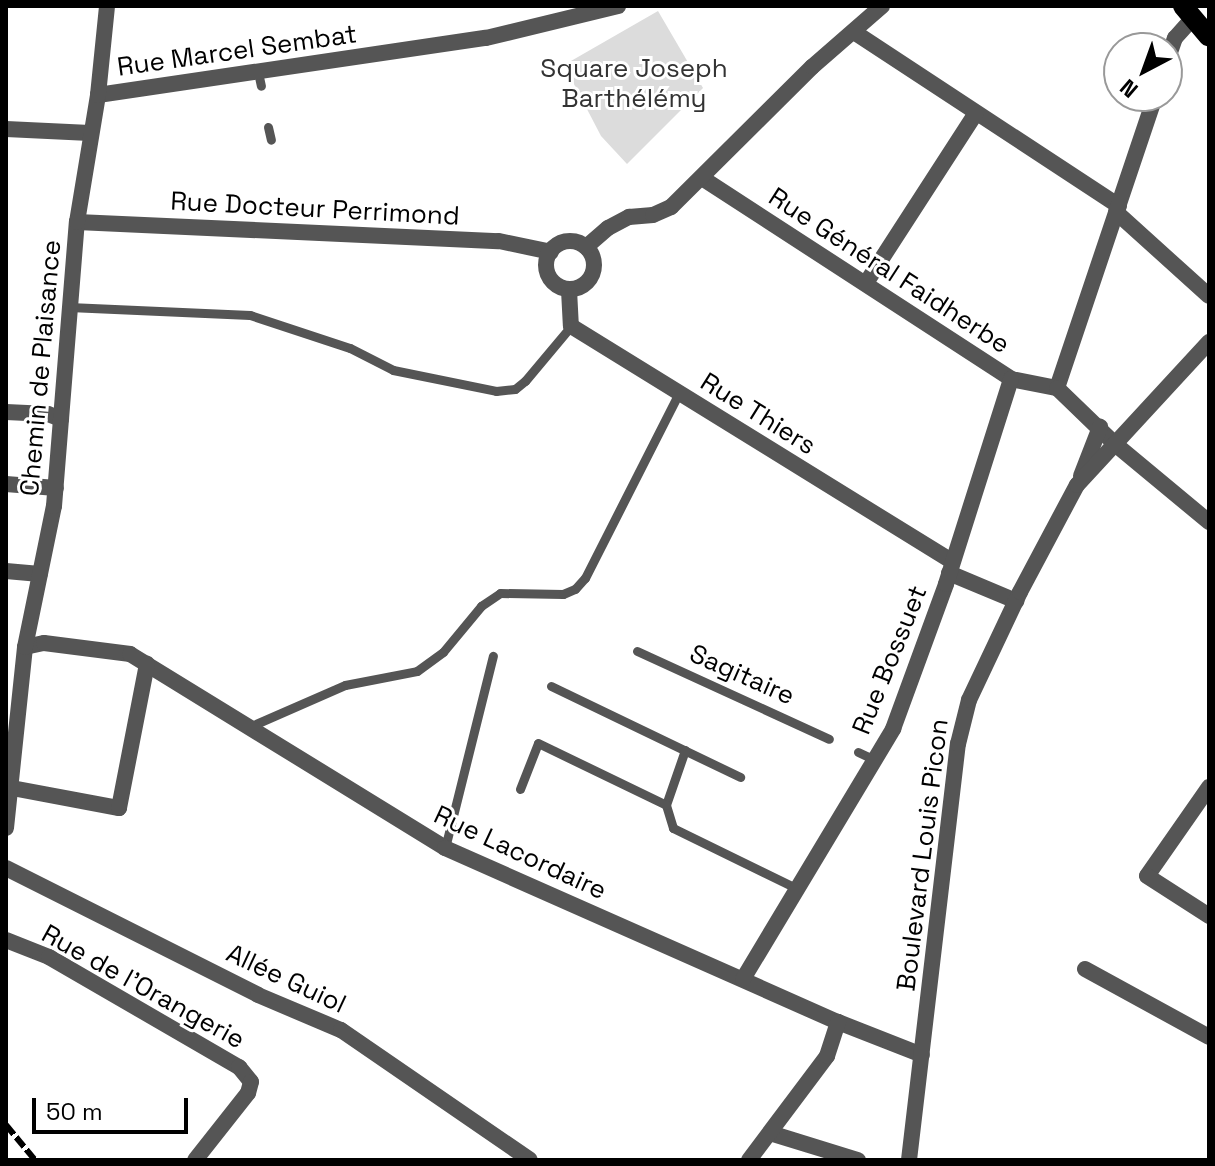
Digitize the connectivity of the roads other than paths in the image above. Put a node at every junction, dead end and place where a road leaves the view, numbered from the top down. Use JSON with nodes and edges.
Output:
{"nodes":[{"id":1,"x":107,"y":6,"type":"edge"},
{"id":2,"x":618,"y":6,"type":"edge"},
{"id":3,"x":882,"y":6,"type":"edge"},
{"id":4,"x":854,"y":32,"type":"junction"},
{"id":5,"x":98,"y":95,"type":"junction"},
{"id":6,"x":1150,"y":112,"type":"edge"},
{"id":7,"x":976,"y":113,"type":"junction"},
{"id":8,"x":268,"y":127,"type":"dead end"},
{"id":9,"x":6,"y":129,"type":"edge"},
{"id":10,"x":90,"y":133,"type":"junction"},
{"id":11,"x":271,"y":140,"type":"dead end"},
{"id":12,"x":702,"y":178,"type":"junction"},
{"id":13,"x":1118,"y":209,"type":"junction"},
{"id":14,"x":77,"y":222,"type":"junction"},
{"id":15,"x":586,"y":247,"type":"junction"},
{"id":16,"x":551,"y":252,"type":"junction"},
{"id":17,"x":866,"y":283,"type":"junction"},
{"id":18,"x":569,"y":290,"type":"junction"},
{"id":19,"x":1209,"y":296,"type":"edge"},
{"id":20,"x":69,"y":307,"type":"junction"},
{"id":21,"x":571,"y":326,"type":"junction"},
{"id":22,"x":1209,"y":342,"type":"edge"},
{"id":23,"x":1011,"y":379,"type":"junction"},
{"id":24,"x":1057,"y":388,"type":"junction"},
{"id":25,"x":679,"y":393,"type":"junction"},
{"id":26,"x":6,"y":412,"type":"edge"},
{"id":27,"x":61,"y":419,"type":"junction"},
{"id":28,"x":1100,"y":427,"type":"junction"},
{"id":29,"x":1115,"y":444,"type":"junction"},
{"id":30,"x":6,"y":484,"type":"edge"},
{"id":31,"x":1077,"y":485,"type":"junction"},
{"id":32,"x":56,"y":488,"type":"junction"},
{"id":33,"x":1209,"y":522,"type":"edge"},
{"id":34,"x":950,"y":567,"type":"junction"},
{"id":35,"x":6,"y":571,"type":"edge"},
{"id":36,"x":40,"y":574,"type":"junction"},
{"id":37,"x":1016,"y":601,"type":"junction"},
{"id":38,"x":25,"y":647,"type":"junction"},
{"id":39,"x":637,"y":651,"type":"dead end"},
{"id":40,"x":493,"y":656,"type":"dead end"},
{"id":41,"x":147,"y":664,"type":"junction"},
{"id":42,"x":551,"y":686,"type":"dead end"},
{"id":43,"x":249,"y":727,"type":"junction"},
{"id":44,"x":829,"y":739,"type":"dead end"},
{"id":45,"x":685,"y":750,"type":"junction"},
{"id":46,"x":858,"y":752,"type":"dead end"},
{"id":47,"x":875,"y":760,"type":"junction"},
{"id":48,"x":740,"y":777,"type":"dead end"},
{"id":49,"x":1209,"y":787,"type":"edge"},
{"id":50,"x":12,"y":788,"type":"junction"},
{"id":51,"x":520,"y":789,"type":"dead end"},
{"id":52,"x":666,"y":805,"type":"junction"},
{"id":53,"x":6,"y":828,"type":"edge"},
{"id":54,"x":445,"y":848,"type":"junction"},
{"id":55,"x":6,"y":868,"type":"edge"},
{"id":56,"x":798,"y":889,"type":"junction"},
{"id":57,"x":1209,"y":916,"type":"edge"},
{"id":58,"x":6,"y":940,"type":"edge"},
{"id":59,"x":1085,"y":969,"type":"dead end"},
{"id":60,"x":743,"y":979,"type":"junction"},
{"id":61,"x":838,"y":1022,"type":"junction"},
{"id":62,"x":1209,"y":1037,"type":"edge"},
{"id":63,"x":922,"y":1055,"type":"junction"},
{"id":64,"x":770,"y":1133,"type":"junction"},
{"id":65,"x":195,"y":1160,"type":"edge"},
{"id":66,"x":530,"y":1160,"type":"edge"},
{"id":67,"x":749,"y":1160,"type":"edge"},
{"id":68,"x":858,"y":1160,"type":"edge"},
{"id":69,"x":909,"y":1160,"type":"edge"}],
"edges":[{"from":1,"to":5,"type":"street","name":"Chemin de Plaisance"},
{"from":2,"to":5,"type":"street","name":"Rue Marcel Sembat"},
{"from":3,"to":4,"type":"street"},
{"from":4,"to":7,"type":"street"},
{"from":4,"to":12,"type":"street"},
{"from":5,"to":10,"type":"street","name":"Chemin de Plaisance"},
{"from":6,"to":13,"type":"street"},
{"from":7,"to":13,"type":"street"},
{"from":7,"to":17,"type":"street"},
{"from":8,"to":11,"type":"lane"},
{"from":9,"to":10,"type":"street"},
{"from":10,"to":14,"type":"street","name":"Chemin de Plaisance"},
{"from":12,"to":15,"type":"street"},
{"from":12,"to":17,"type":"street","name":"Rue Général Faidherbe"},
{"from":13,"to":19,"type":"street"},
{"from":13,"to":24,"type":"street"},
{"from":14,"to":16,"type":"street","name":"Rue Docteur Perrimond"},
{"from":14,"to":20,"type":"street","name":"Chemin de Plaisance"},
{"from":15,"to":16,"type":"street"},
{"from":15,"to":18,"type":"street"},
{"from":16,"to":18,"type":"street"},
{"from":17,"to":23,"type":"street","name":"Rue Général Faidherbe"},
{"from":18,"to":21,"type":"street"},
{"from":20,"to":21,"type":"lane"},
{"from":20,"to":27,"type":"street","name":"Chemin de Plaisance"},
{"from":21,"to":25,"type":"street","name":"Rue Thiers"},
{"from":22,"to":29,"type":"street","name":"Boulevard Louis Picon"},
{"from":23,"to":24,"type":"street","name":"Rue Général Faidherbe"},
{"from":23,"to":34,"type":"street","name":"Rue Bossuet"},
{"from":24,"to":28,"type":"street"},
{"from":25,"to":34,"type":"street","name":"Rue Thiers"},
{"from":25,"to":43,"type":"lane"},
{"from":26,"to":27,"type":"street"},
{"from":27,"to":32,"type":"street","name":"Chemin de Plaisance"},
{"from":28,"to":29,"type":"street"},
{"from":28,"to":31,"type":"street","name":"Boulevard Louis Picon"},
{"from":29,"to":31,"type":"street","name":"Boulevard Louis Picon"},
{"from":29,"to":33,"type":"street"},
{"from":30,"to":32,"type":"street"},
{"from":31,"to":37,"type":"street","name":"Boulevard Louis Picon"},
{"from":32,"to":36,"type":"street","name":"Chemin de Plaisance"},
{"from":34,"to":37,"type":"street","name":"Rue Thiers"},
{"from":34,"to":47,"type":"street","name":"Rue Bossuet"},
{"from":35,"to":36,"type":"street"},
{"from":36,"to":38,"type":"street","name":"Chemin de Plaisance"},
{"from":37,"to":63,"type":"street","name":"Boulevard Louis Picon"},
{"from":38,"to":41,"type":"street","name":"Rue Lacordaire"},
{"from":38,"to":50,"type":"street","name":"Chemin de Plaisance"},
{"from":39,"to":44,"type":"lane","name":"Sagitaire"},
{"from":40,"to":54,"type":"lane"},
{"from":41,"to":43,"type":"street","name":"Rue Lacordaire"},
{"from":41,"to":50,"type":"street"},
{"from":42,"to":45,"type":"lane"},
{"from":43,"to":54,"type":"street","name":"Rue Lacordaire"},
{"from":45,"to":48,"type":"lane"},
{"from":45,"to":52,"type":"lane"},
{"from":46,"to":47,"type":"lane"},
{"from":47,"to":56,"type":"street","name":"Rue Bossuet"},
{"from":49,"to":57,"type":"street"},
{"from":50,"to":53,"type":"street","name":"Chemin de Plaisance"},
{"from":51,"to":52,"type":"lane"},
{"from":52,"to":56,"type":"lane"},
{"from":54,"to":60,"type":"street","name":"Rue Lacordaire"},
{"from":55,"to":66,"type":"street","name":"Allée Guiol"},
{"from":56,"to":60,"type":"street","name":"Rue Bossuet"},
{"from":58,"to":65,"type":"street","name":"Rue de l'Orangerie"},
{"from":59,"to":62,"type":"street"},
{"from":60,"to":61,"type":"street","name":"Rue Lacordaire"},
{"from":61,"to":63,"type":"street","name":"Rue Lacordaire"},
{"from":61,"to":64,"type":"street"},
{"from":63,"to":69,"type":"street","name":"Boulevard Louis Picon"},
{"from":64,"to":67,"type":"street"},
{"from":64,"to":68,"type":"street"}]}
